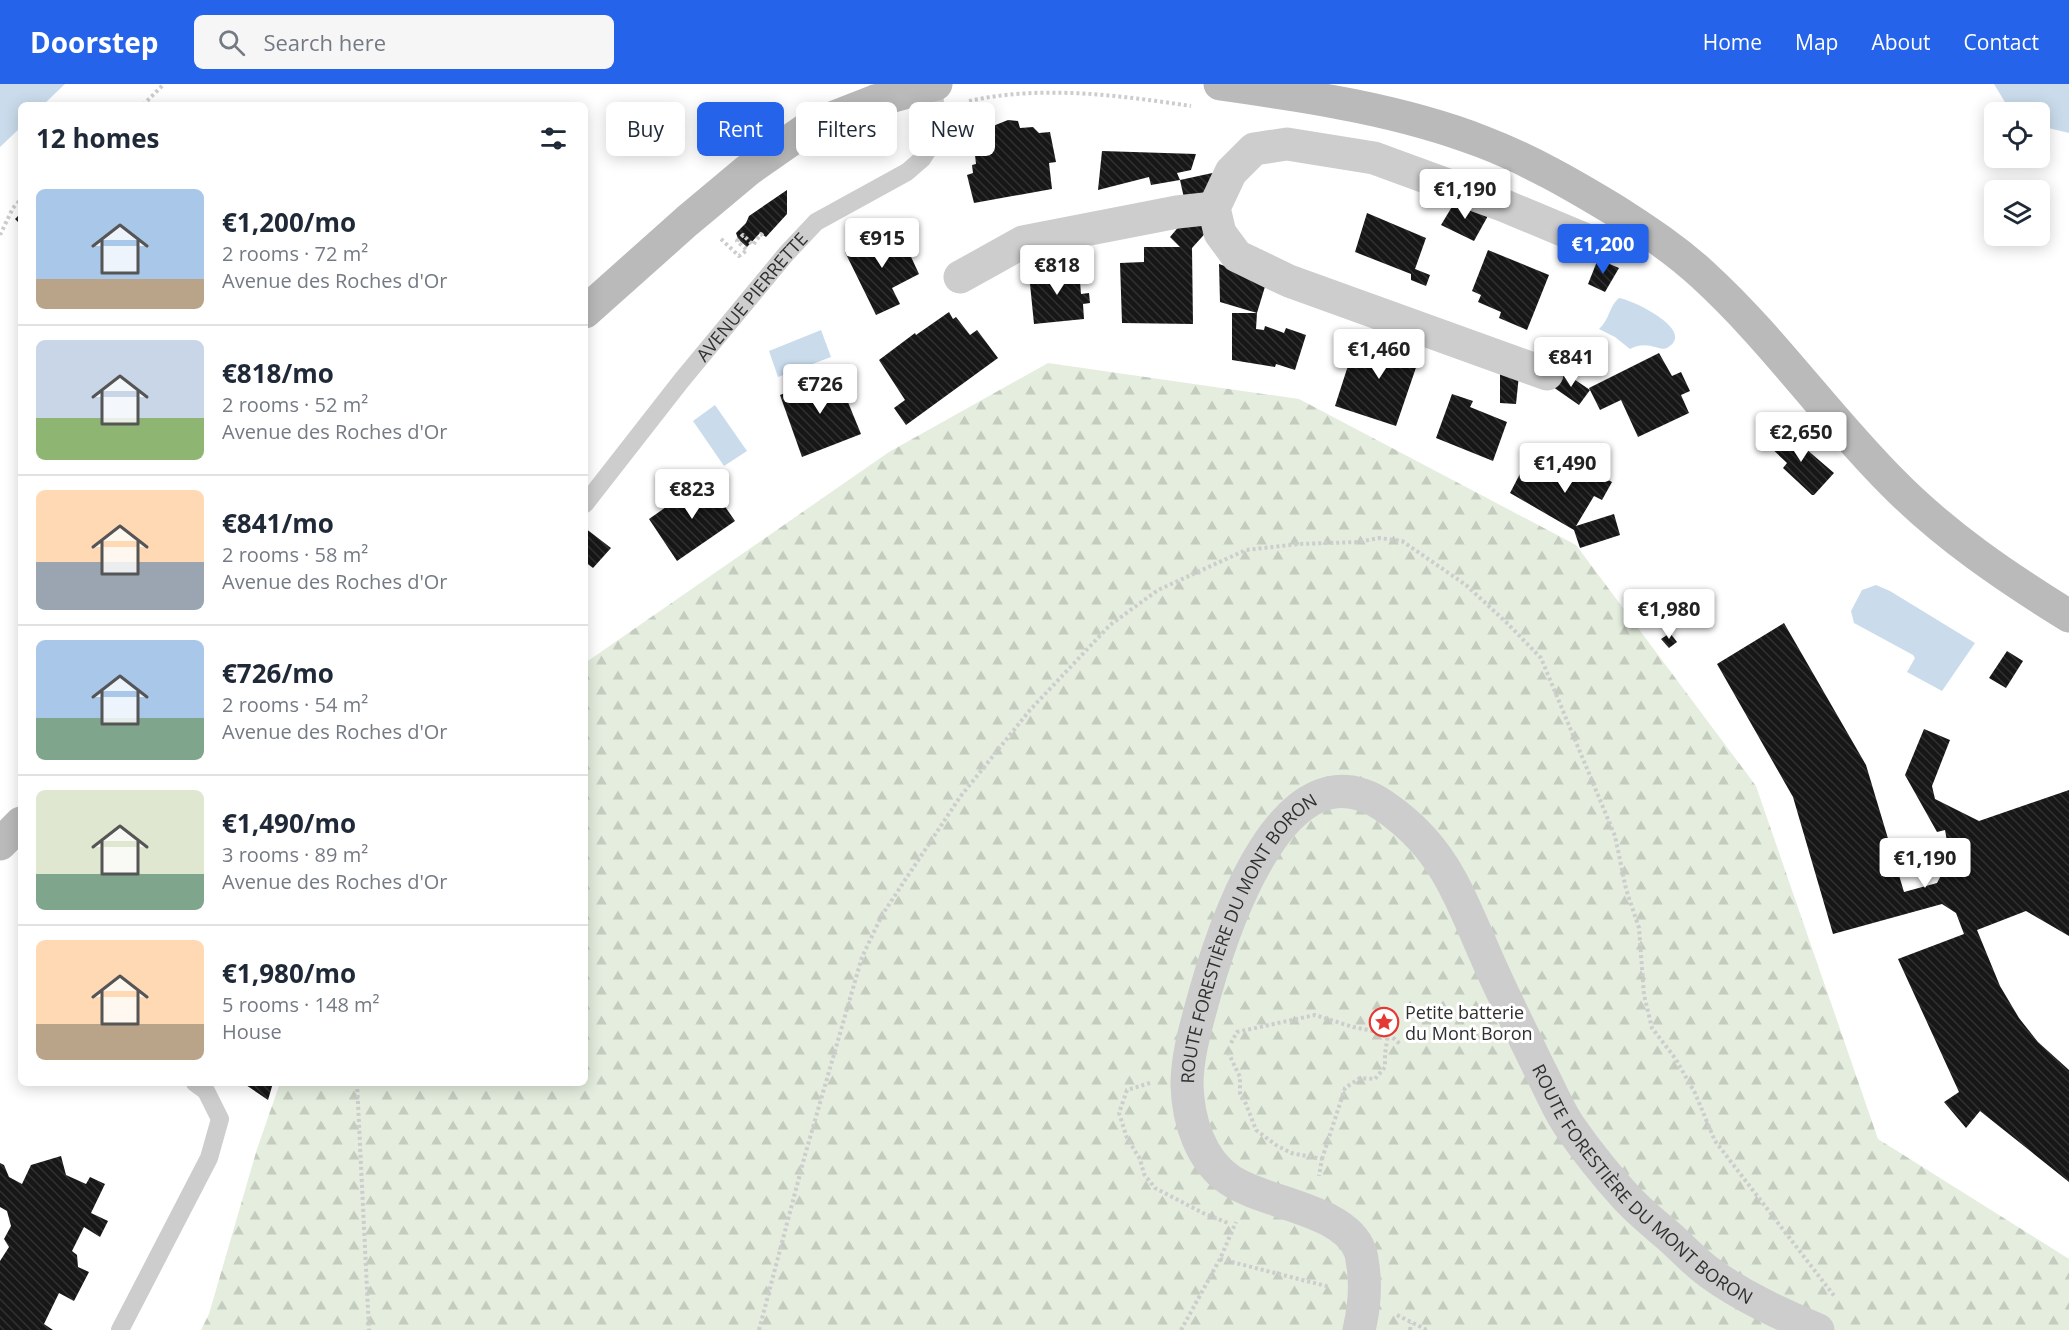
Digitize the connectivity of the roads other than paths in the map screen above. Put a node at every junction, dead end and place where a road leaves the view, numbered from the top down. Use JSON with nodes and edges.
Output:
{"nodes":[{"id":1,"x":935,"y":92,"type":"edge"},
{"id":2,"x":1209,"y":95,"type":"edge"},
{"id":3,"x":1214,"y":208,"type":"junction"},
{"id":4,"x":1637,"y":225,"type":"junction"},
{"id":5,"x":960,"y":277,"type":"dead end"},
{"id":6,"x":588,"y":309,"type":"edge"},
{"id":7,"x":1547,"y":374,"type":"dead end"},
{"id":8,"x":588,"y":500,"type":"edge"},
{"id":9,"x":2069,"y":616,"type":"edge"},
{"id":10,"x":18,"y":826,"type":"edge"},
{"id":11,"x":0,"y":844,"type":"edge"},
{"id":12,"x":199,"y":1086,"type":"edge"},
{"id":13,"x":120,"y":1330,"type":"edge"},
{"id":14,"x":1359,"y":1330,"type":"edge"},
{"id":15,"x":1818,"y":1330,"type":"edge"}],
"edges":[{"from":1,"to":6,"type":"main road"},
{"from":1,"to":8,"type":"lane","name":"AVENUE PIERRETTE"},
{"from":2,"to":4,"type":"main road"},
{"from":3,"to":4,"type":"street"},
{"from":3,"to":5,"type":"street"},
{"from":3,"to":7,"type":"street"},
{"from":4,"to":9,"type":"main road"},
{"from":10,"to":11,"type":"main road"},
{"from":12,"to":13,"type":"lane"},
{"from":14,"to":15,"type":"street","name":"ROUTE FORESTIÈRE DU MONT BORON"}]}
